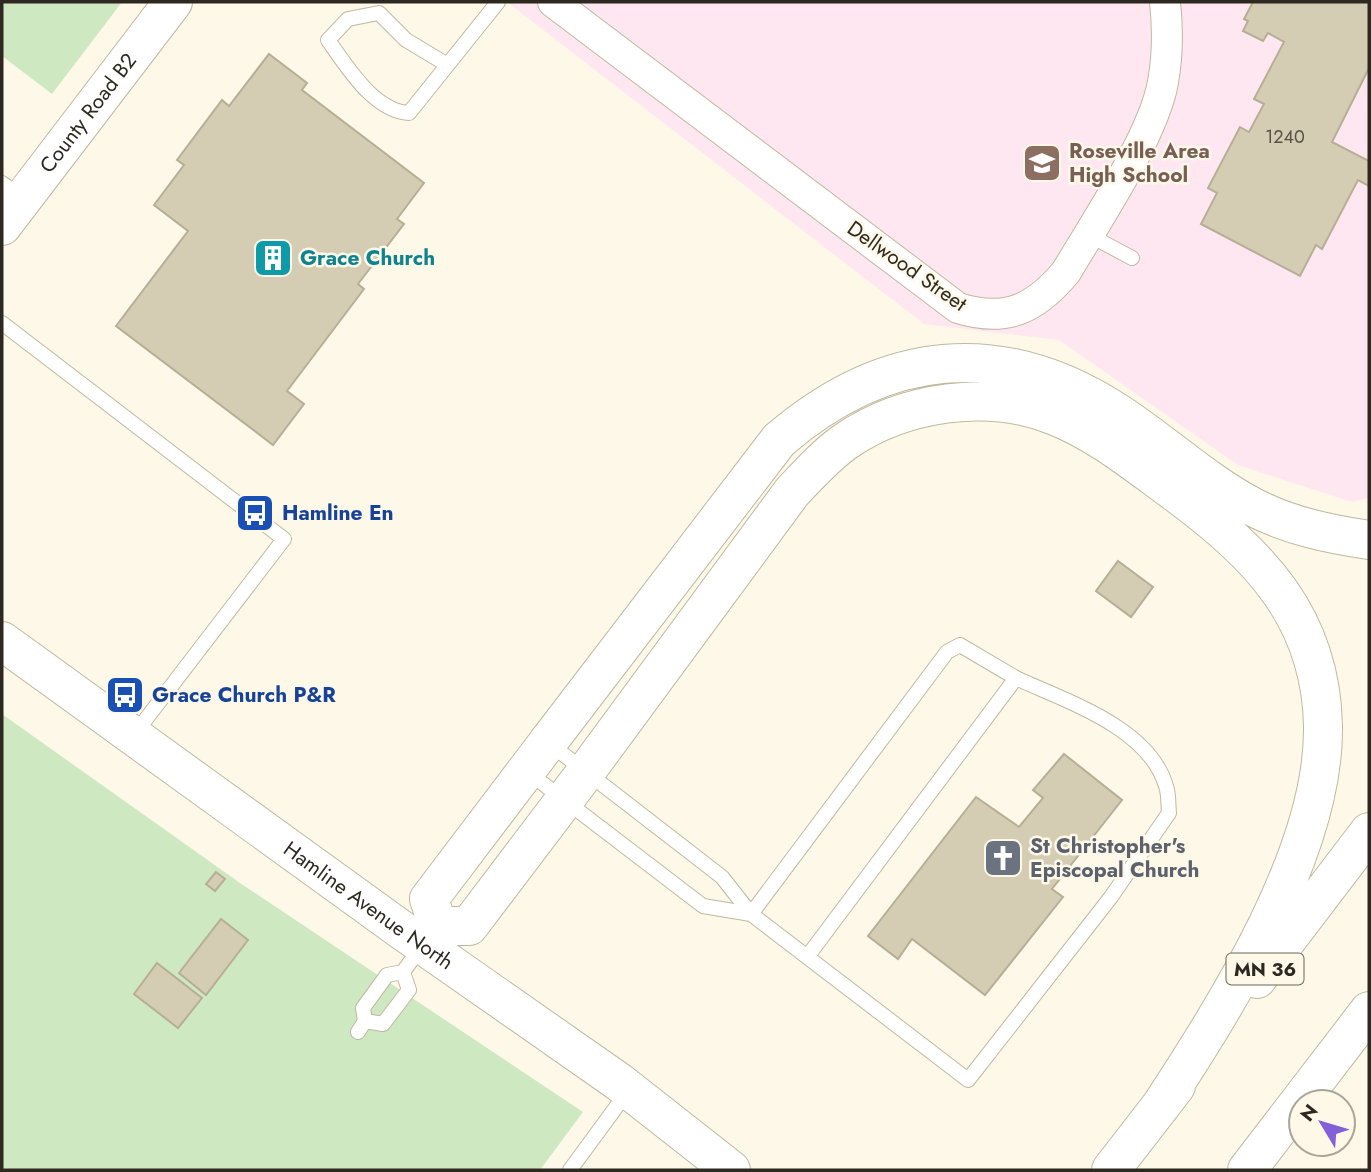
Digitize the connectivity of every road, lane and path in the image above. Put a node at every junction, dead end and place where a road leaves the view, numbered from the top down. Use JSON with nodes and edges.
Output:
{"nodes":[{"id":1,"x":173,"y":2,"type":"edge"},
{"id":2,"x":498,"y":2,"type":"edge"},
{"id":3,"x":553,"y":2,"type":"edge"},
{"id":4,"x":1164,"y":2,"type":"edge"},
{"id":5,"x":446,"y":64,"type":"junction"},
{"id":6,"x":9,"y":203,"type":"edge"},
{"id":7,"x":1088,"y":234,"type":"junction"},
{"id":8,"x":1132,"y":258,"type":"dead end"},
{"id":9,"x":2,"y":323,"type":"edge"},
{"id":10,"x":1369,"y":540,"type":"edge"},
{"id":11,"x":2,"y":641,"type":"edge"},
{"id":12,"x":1016,"y":678,"type":"junction"},
{"id":13,"x":133,"y":736,"type":"junction"},
{"id":14,"x":537,"y":756,"type":"junction"},
{"id":15,"x":575,"y":786,"type":"junction"},
{"id":16,"x":1369,"y":832,"type":"edge"},
{"id":17,"x":751,"y":914,"type":"junction"},
{"id":18,"x":421,"y":948,"type":"junction"},
{"id":19,"x":807,"y":957,"type":"junction"},
{"id":20,"x":1369,"y":1011,"type":"edge"},
{"id":21,"x":629,"y":1090,"type":"junction"},
{"id":22,"x":1160,"y":1107,"type":"junction"},
{"id":23,"x":570,"y":1170,"type":"edge"},
{"id":24,"x":732,"y":1170,"type":"edge"},
{"id":25,"x":1111,"y":1170,"type":"edge"},
{"id":26,"x":1247,"y":1170,"type":"edge"}],
"edges":[{"from":1,"to":6,"type":"main road","name":"County Road B2"},
{"from":2,"to":5,"type":"lane"},
{"from":3,"to":7,"type":"street","name":"Dellwood Street"},
{"from":4,"to":7,"type":"street","name":"Dellwood Street"},
{"from":5,"to":5,"type":"lane"},
{"from":7,"to":8,"type":"lane"},
{"from":9,"to":13,"type":"lane"},
{"from":10,"to":14,"type":"main road"},
{"from":11,"to":13,"type":"main road","name":"Hamline Avenue North"},
{"from":12,"to":17,"type":"lane"},
{"from":12,"to":19,"type":"lane"},
{"from":12,"to":19,"type":"lane"},
{"from":13,"to":18,"type":"main road","name":"Hamline Avenue North"},
{"from":14,"to":15,"type":"lane"},
{"from":14,"to":15,"type":"lane"},
{"from":14,"to":18,"type":"main road"},
{"from":15,"to":17,"type":"lane"},
{"from":15,"to":17,"type":"lane"},
{"from":15,"to":18,"type":"main road"},
{"from":15,"to":22,"type":"main road"},
{"from":16,"to":22,"type":"main road","number":"MN 36"},
{"from":17,"to":19,"type":"lane"},
{"from":18,"to":18,"type":"lane"},
{"from":18,"to":21,"type":"main road","name":"Hamline Avenue North"},
{"from":20,"to":26,"type":"main road"},
{"from":21,"to":23,"type":"lane"},
{"from":21,"to":24,"type":"main road","name":"Hamline Avenue North"},
{"from":22,"to":25,"type":"main road","number":"MN 36"}]}
